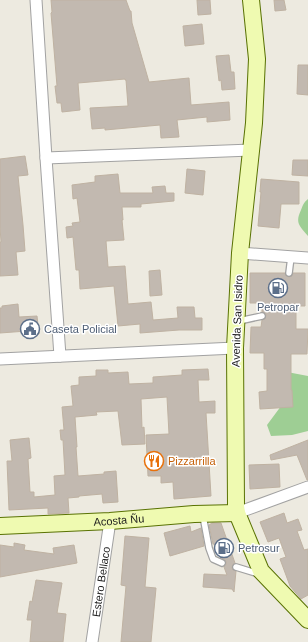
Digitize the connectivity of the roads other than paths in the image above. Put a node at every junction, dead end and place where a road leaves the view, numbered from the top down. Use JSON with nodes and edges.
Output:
{"nodes":[{"id":1,"x":36,"y":0,"type":"edge"},
{"id":2,"x":251,"y":0,"type":"edge"},
{"id":3,"x":251,"y":150,"type":"junction"},
{"id":4,"x":46,"y":158,"type":"junction"},
{"id":5,"x":240,"y":253,"type":"junction"},
{"id":6,"x":291,"y":256,"type":"junction"},
{"id":7,"x":308,"y":258,"type":"edge"},
{"id":8,"x":289,"y":273,"type":"dead end"},
{"id":9,"x":262,"y":316,"type":"dead end"},
{"id":10,"x":236,"y":321,"type":"junction"},
{"id":11,"x":235,"y":348,"type":"junction"},
{"id":12,"x":60,"y":356,"type":"junction"},
{"id":13,"x":0,"y":358,"type":"edge"},
{"id":14,"x":308,"y":487,"type":"edge"},
{"id":15,"x":237,"y":513,"type":"junction"},
{"id":16,"x":202,"y":514,"type":"junction"},
{"id":17,"x":110,"y":522,"type":"junction"},
{"id":18,"x":0,"y":526,"type":"edge"},
{"id":19,"x":222,"y":563,"type":"dead end"},
{"id":20,"x":236,"y":567,"type":"dead end"},
{"id":21,"x":267,"y":577,"type":"junction"},
{"id":22,"x":308,"y":620,"type":"edge"},
{"id":23,"x":92,"y":642,"type":"edge"}],
"edges":[{"from":1,"to":4,"type":"street"},
{"from":2,"to":3,"type":"main road","name":"Avenida San Isidro"},
{"from":3,"to":4,"type":"street"},
{"from":3,"to":5,"type":"main road","name":"Avenida San Isidro"},
{"from":4,"to":12,"type":"street"},
{"from":5,"to":6,"type":"street"},
{"from":5,"to":10,"type":"main road","name":"Avenida San Isidro"},
{"from":6,"to":7,"type":"street"},
{"from":6,"to":8,"type":"lane"},
{"from":9,"to":10,"type":"lane"},
{"from":10,"to":11,"type":"main road","name":"Avenida San Isidro"},
{"from":11,"to":12,"type":"street"},
{"from":11,"to":15,"type":"main road","name":"Avenida San Isidro"},
{"from":12,"to":13,"type":"street"},
{"from":14,"to":15,"type":"street"},
{"from":15,"to":16,"type":"main road","name":"Acosta Ñu"},
{"from":15,"to":21,"type":"main road","name":"Avenida San Isidro"},
{"from":16,"to":17,"type":"main road","name":"Acosta Ñu"},
{"from":16,"to":19,"type":"lane"},
{"from":17,"to":18,"type":"main road","name":"Acosta Ñu"},
{"from":17,"to":23,"type":"street","name":"Estero Bellaco"},
{"from":20,"to":21,"type":"lane"},
{"from":21,"to":22,"type":"main road","name":"Avenida San Isidro"}]}
